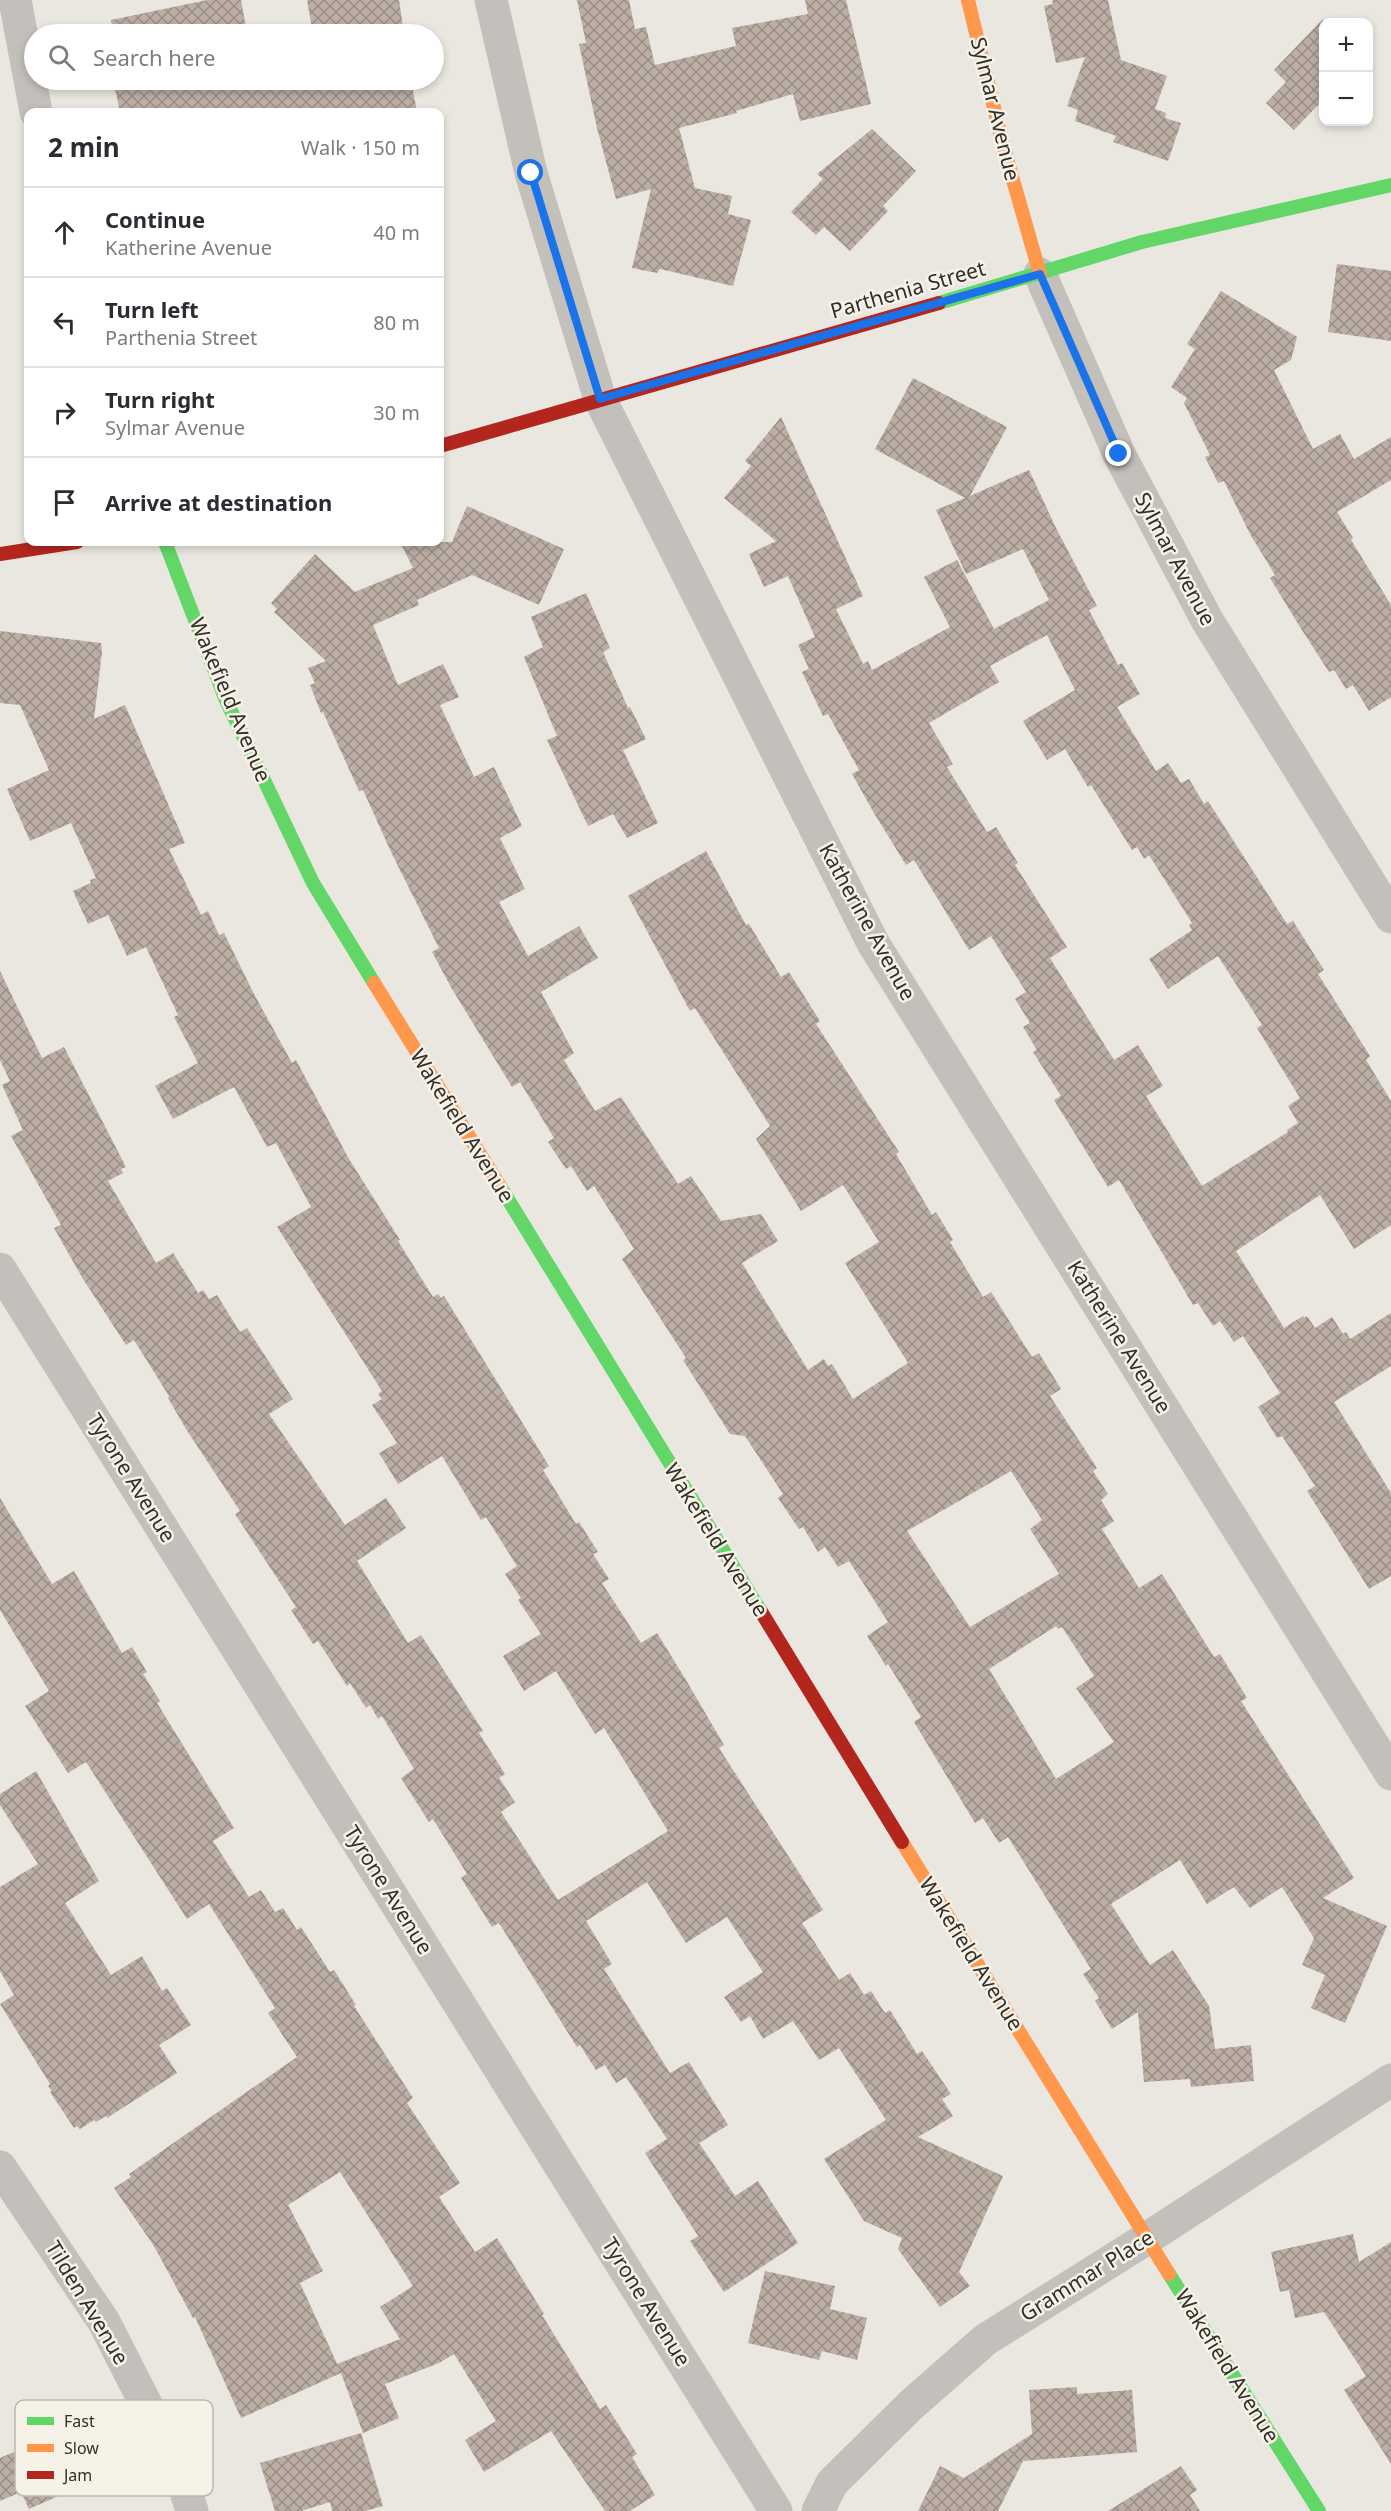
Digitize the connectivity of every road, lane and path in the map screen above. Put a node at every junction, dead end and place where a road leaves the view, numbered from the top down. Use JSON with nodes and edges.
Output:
{"nodes":[{"id":1,"x":15,"y":0,"type":"edge"},
{"id":2,"x":491,"y":0,"type":"edge"},
{"id":3,"x":968,"y":0,"type":"edge"},
{"id":4,"x":24,"y":48,"type":"edge"},
{"id":5,"x":32,"y":90,"type":"edge"},
{"id":6,"x":35,"y":108,"type":"edge"},
{"id":7,"x":1391,"y":185,"type":"edge"},
{"id":8,"x":1040,"y":274,"type":"junction"},
{"id":9,"x":600,"y":399,"type":"junction"},
{"id":10,"x":444,"y":445,"type":"edge"},
{"id":11,"x":51,"y":546,"type":"edge"},
{"id":12,"x":167,"y":546,"type":"edge"},
{"id":13,"x":0,"y":554,"type":"edge"},
{"id":14,"x":1391,"y":917,"type":"edge"},
{"id":15,"x":0,"y":1269,"type":"edge"},
{"id":16,"x":1391,"y":1774,"type":"edge"},
{"id":17,"x":1391,"y":2080,"type":"edge"},
{"id":18,"x":0,"y":2167,"type":"edge"},
{"id":19,"x":1146,"y":2239,"type":"junction"},
{"id":20,"x":144,"y":2400,"type":"edge"},
{"id":21,"x":187,"y":2496,"type":"edge"},
{"id":22,"x":192,"y":2511,"type":"edge"},
{"id":23,"x":776,"y":2511,"type":"edge"},
{"id":24,"x":818,"y":2511,"type":"edge"},
{"id":25,"x":1319,"y":2511,"type":"edge"}],
"edges":[{"from":1,"to":4,"type":"street"},
{"from":2,"to":9,"type":"street","name":"Katherine Avenue"},
{"from":3,"to":8,"type":"street","name":"Sylmar Avenue"},
{"from":5,"to":6,"type":"street"},
{"from":7,"to":8,"type":"street","name":"Parthenia Street"},
{"from":8,"to":9,"type":"street","name":"Parthenia Street"},
{"from":8,"to":14,"type":"street","name":"Sylmar Avenue"},
{"from":9,"to":10,"type":"street","name":"Parthenia Street"},
{"from":9,"to":16,"type":"street","name":"Katherine Avenue"},
{"from":11,"to":13,"type":"street"},
{"from":12,"to":19,"type":"street","name":"Wakefield Avenue"},
{"from":15,"to":23,"type":"street","name":"Tyrone Avenue"},
{"from":17,"to":19,"type":"street","name":"Grammar Place"},
{"from":18,"to":20,"type":"street","name":"Tilden Avenue"},
{"from":19,"to":24,"type":"street","name":"Grammar Place"},
{"from":19,"to":25,"type":"street","name":"Wakefield Avenue"},
{"from":21,"to":22,"type":"street","name":"Tilden Avenue"}]}
